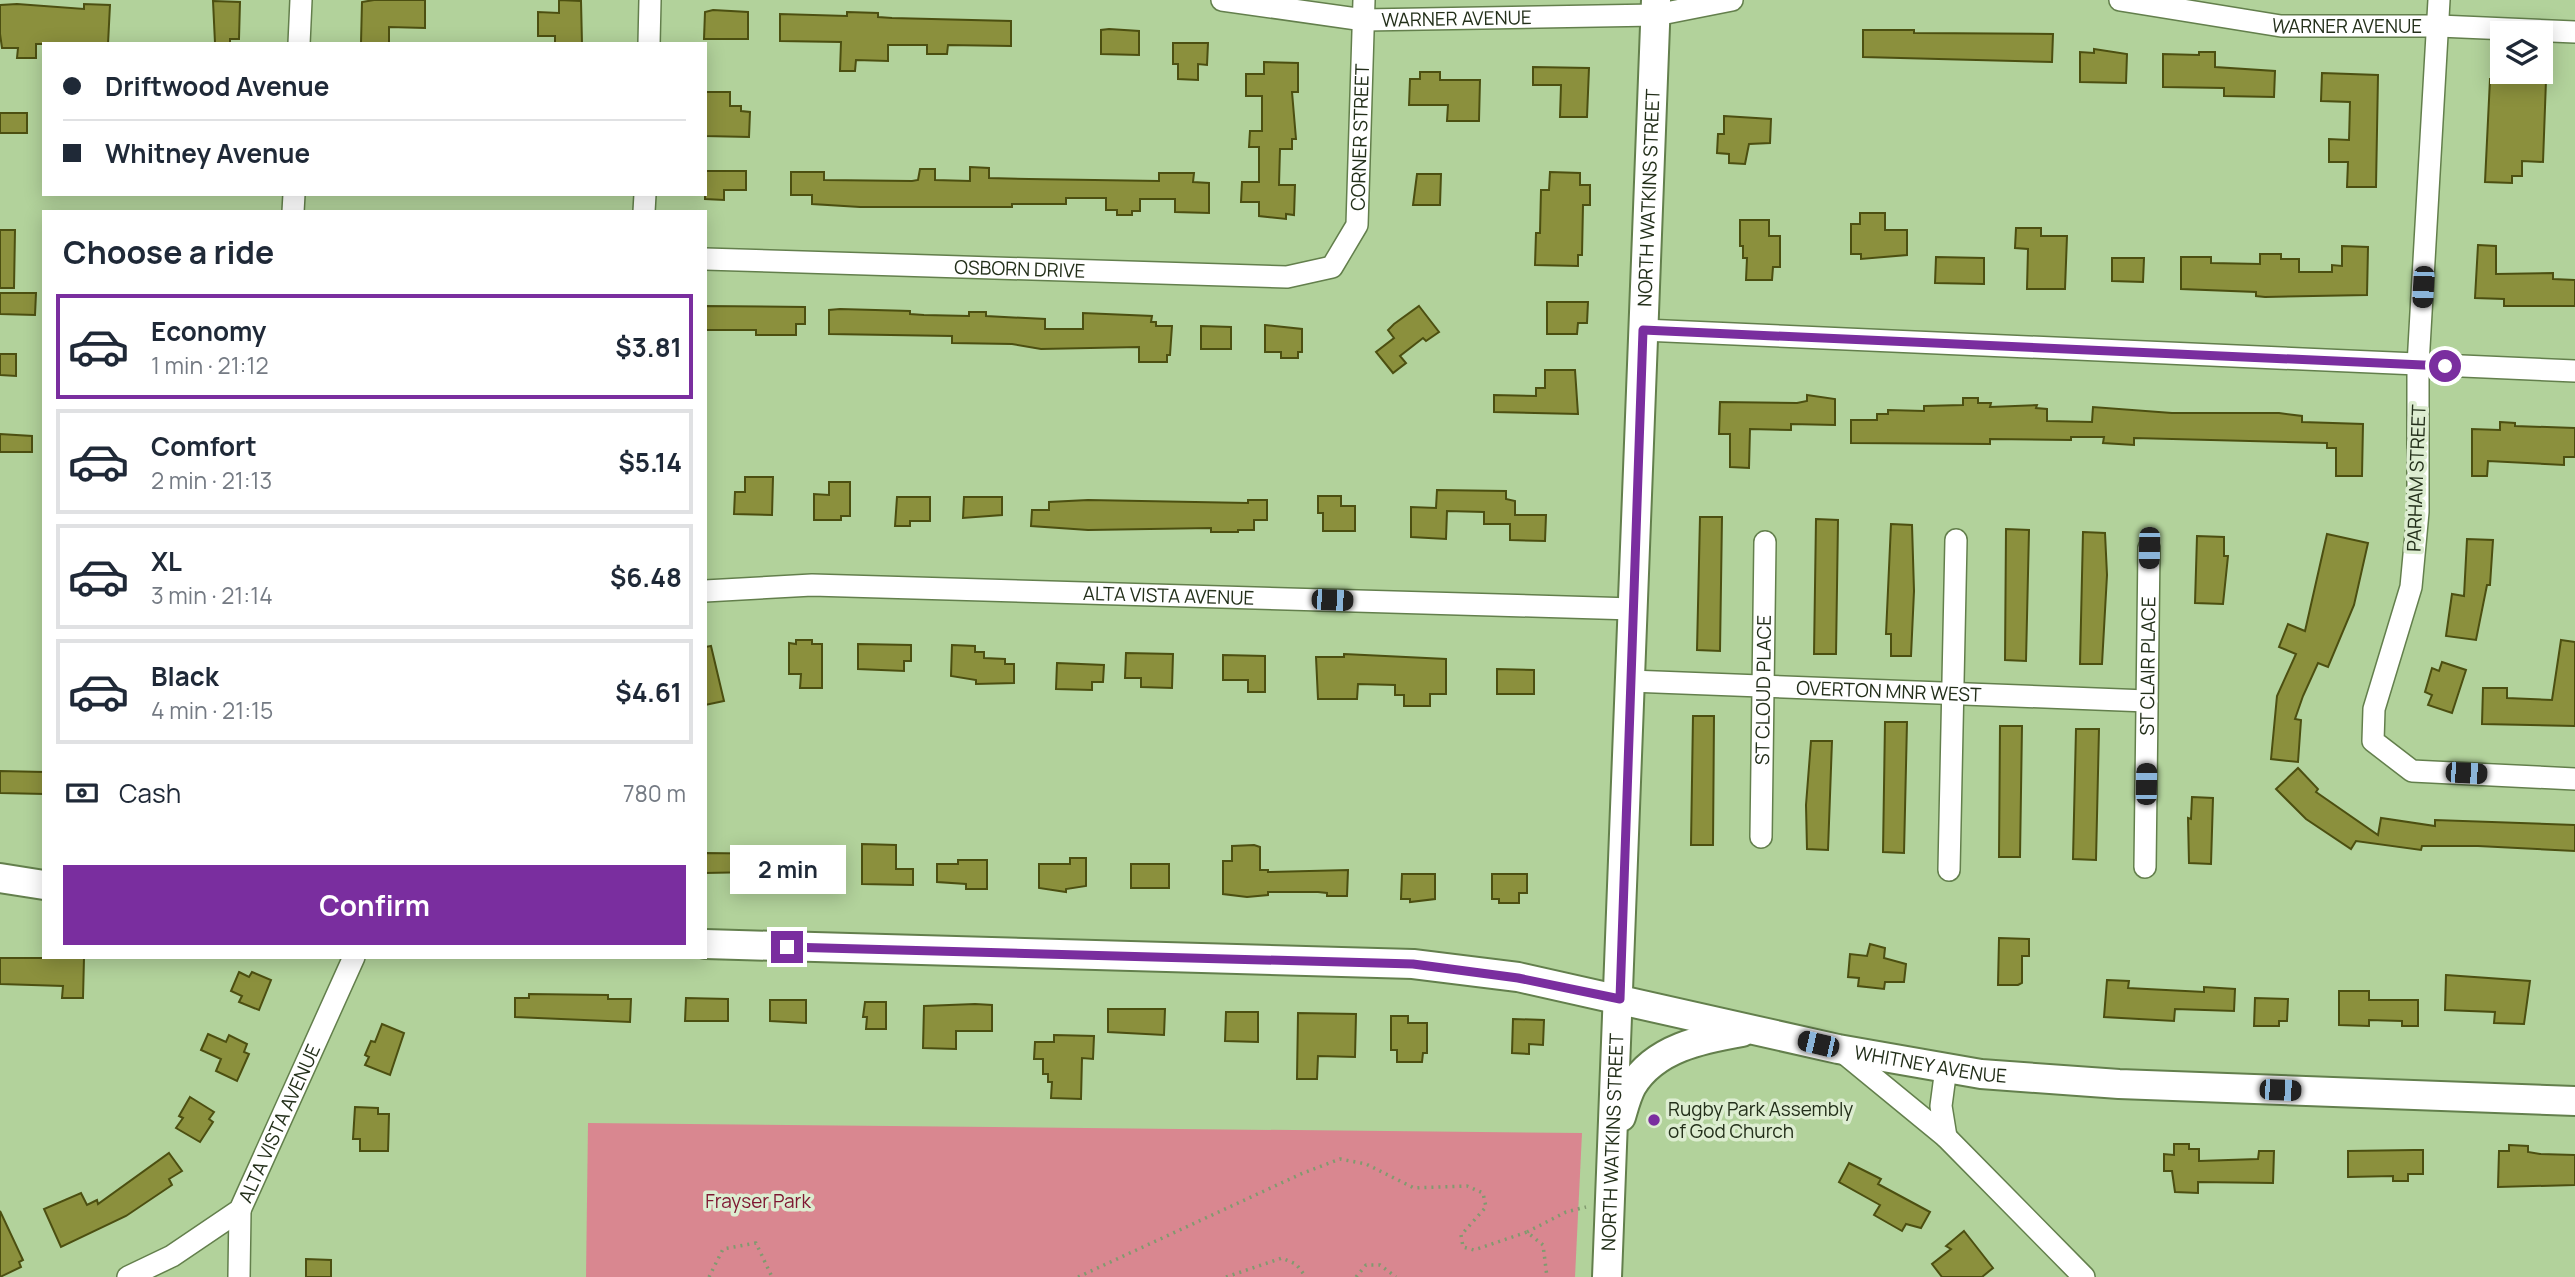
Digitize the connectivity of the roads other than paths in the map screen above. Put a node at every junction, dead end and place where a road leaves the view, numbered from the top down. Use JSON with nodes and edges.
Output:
{"nodes":[{"id":1,"x":301,"y":0,"type":"edge"},
{"id":2,"x":650,"y":0,"type":"edge"},
{"id":3,"x":1222,"y":0,"type":"edge"},
{"id":4,"x":1732,"y":0,"type":"edge"},
{"id":5,"x":2120,"y":0,"type":"edge"},
{"id":6,"x":2439,"y":0,"type":"edge"},
{"id":7,"x":1656,"y":8,"type":"edge"},
{"id":8,"x":1364,"y":10,"type":"edge"},
{"id":9,"x":2439,"y":26,"type":"junction"},
{"id":10,"x":2575,"y":32,"type":"edge"},
{"id":11,"x":299,"y":42,"type":"edge"},
{"id":12,"x":649,"y":42,"type":"edge"},
{"id":13,"x":707,"y":259,"type":"edge"},
{"id":14,"x":1332,"y":267,"type":"joint"},
{"id":15,"x":1643,"y":330,"type":"junction"},
{"id":16,"x":2418,"y":365,"type":"junction"},
{"id":17,"x":2575,"y":371,"type":"edge"},
{"id":18,"x":1956,"y":540,"type":"dead end"},
{"id":19,"x":1765,"y":542,"type":"dead end"},
{"id":20,"x":2149,"y":548,"type":"dead end"},
{"id":21,"x":707,"y":591,"type":"edge"},
{"id":22,"x":1633,"y":609,"type":"junction"},
{"id":23,"x":1630,"y":681,"type":"junction"},
{"id":24,"x":1763,"y":686,"type":"junction"},
{"id":25,"x":1953,"y":694,"type":"junction"},
{"id":26,"x":2147,"y":701,"type":"junction"},
{"id":27,"x":2575,"y":779,"type":"edge"},
{"id":28,"x":1761,"y":837,"type":"dead end"},
{"id":29,"x":2145,"y":867,"type":"dead end"},
{"id":30,"x":1949,"y":870,"type":"dead end"},
{"id":31,"x":0,"y":878,"type":"edge"},
{"id":32,"x":42,"y":885,"type":"edge"},
{"id":33,"x":707,"y":944,"type":"edge"},
{"id":34,"x":353,"y":959,"type":"edge"},
{"id":35,"x":1620,"y":999,"type":"junction"},
{"id":36,"x":1756,"y":1030,"type":"junction"},
{"id":37,"x":1838,"y":1049,"type":"junction"},
{"id":38,"x":1946,"y":1068,"type":"junction"},
{"id":39,"x":2575,"y":1101,"type":"edge"},
{"id":40,"x":1613,"y":1136,"type":"junction"},
{"id":41,"x":1946,"y":1137,"type":"junction"},
{"id":42,"x":240,"y":1210,"type":"junction"},
{"id":43,"x":128,"y":1277,"type":"edge"},
{"id":44,"x":239,"y":1277,"type":"edge"},
{"id":45,"x":1607,"y":1277,"type":"edge"},
{"id":46,"x":2084,"y":1277,"type":"edge"}],
"edges":[{"from":1,"to":11,"type":"street"},
{"from":2,"to":12,"type":"street"},
{"from":3,"to":8,"type":"street","name":"WARNER AVENUE"},
{"from":4,"to":7,"type":"street","name":"WARNER AVENUE"},
{"from":5,"to":9,"type":"street","name":"WARNER AVENUE"},
{"from":6,"to":9,"type":"street","name":"PARHAM STREET"},
{"from":7,"to":8,"type":"street","name":"WARNER AVENUE"},
{"from":7,"to":15,"type":"main road","name":"NORTH WATKINS STREET"},
{"from":8,"to":14,"type":"street","name":"CORNER STREET"},
{"from":9,"to":10,"type":"street","name":"WARNER AVENUE"},
{"from":9,"to":16,"type":"street","name":"PARHAM STREET"},
{"from":13,"to":14,"type":"street","name":"OSBORN DRIVE"},
{"from":15,"to":16,"type":"street"},
{"from":15,"to":22,"type":"main road","name":"NORTH WATKINS STREET"},
{"from":16,"to":17,"type":"street"},
{"from":16,"to":27,"type":"street","name":"PARHAM STREET"},
{"from":18,"to":25,"type":"street"},
{"from":19,"to":24,"type":"street","name":"ST CLOUD PLACE"},
{"from":20,"to":26,"type":"street","name":"ST CLAIR PLACE"},
{"from":21,"to":22,"type":"street","name":"ALTA VISTA AVENUE"},
{"from":22,"to":23,"type":"main road","name":"NORTH WATKINS STREET"},
{"from":23,"to":24,"type":"street","name":"OVERTON MNR WEST"},
{"from":23,"to":35,"type":"main road","name":"NORTH WATKINS STREET"},
{"from":24,"to":25,"type":"street","name":"OVERTON MNR WEST"},
{"from":24,"to":28,"type":"street","name":"ST CLOUD PLACE"},
{"from":25,"to":26,"type":"street","name":"OVERTON MNR WEST"},
{"from":25,"to":30,"type":"street"},
{"from":26,"to":29,"type":"street","name":"ST CLAIR PLACE"},
{"from":31,"to":32,"type":"main road"},
{"from":33,"to":35,"type":"main road","name":"WHITNEY AVENUE"},
{"from":34,"to":42,"type":"street","name":"ALTA VISTA AVENUE"},
{"from":35,"to":36,"type":"main road","name":"WHITNEY AVENUE"},
{"from":35,"to":40,"type":"main road","name":"NORTH WATKINS STREET"},
{"from":36,"to":37,"type":"main road","name":"WHITNEY AVENUE"},
{"from":36,"to":40,"type":"main road"},
{"from":37,"to":38,"type":"main road","name":"WHITNEY AVENUE"},
{"from":37,"to":41,"type":"street"},
{"from":38,"to":39,"type":"main road","name":"WHITNEY AVENUE"},
{"from":38,"to":41,"type":"street"},
{"from":40,"to":45,"type":"main road","name":"NORTH WATKINS STREET"},
{"from":41,"to":46,"type":"street"},
{"from":42,"to":43,"type":"street","name":"ALTA VISTA AVENUE"},
{"from":42,"to":44,"type":"street"}]}
